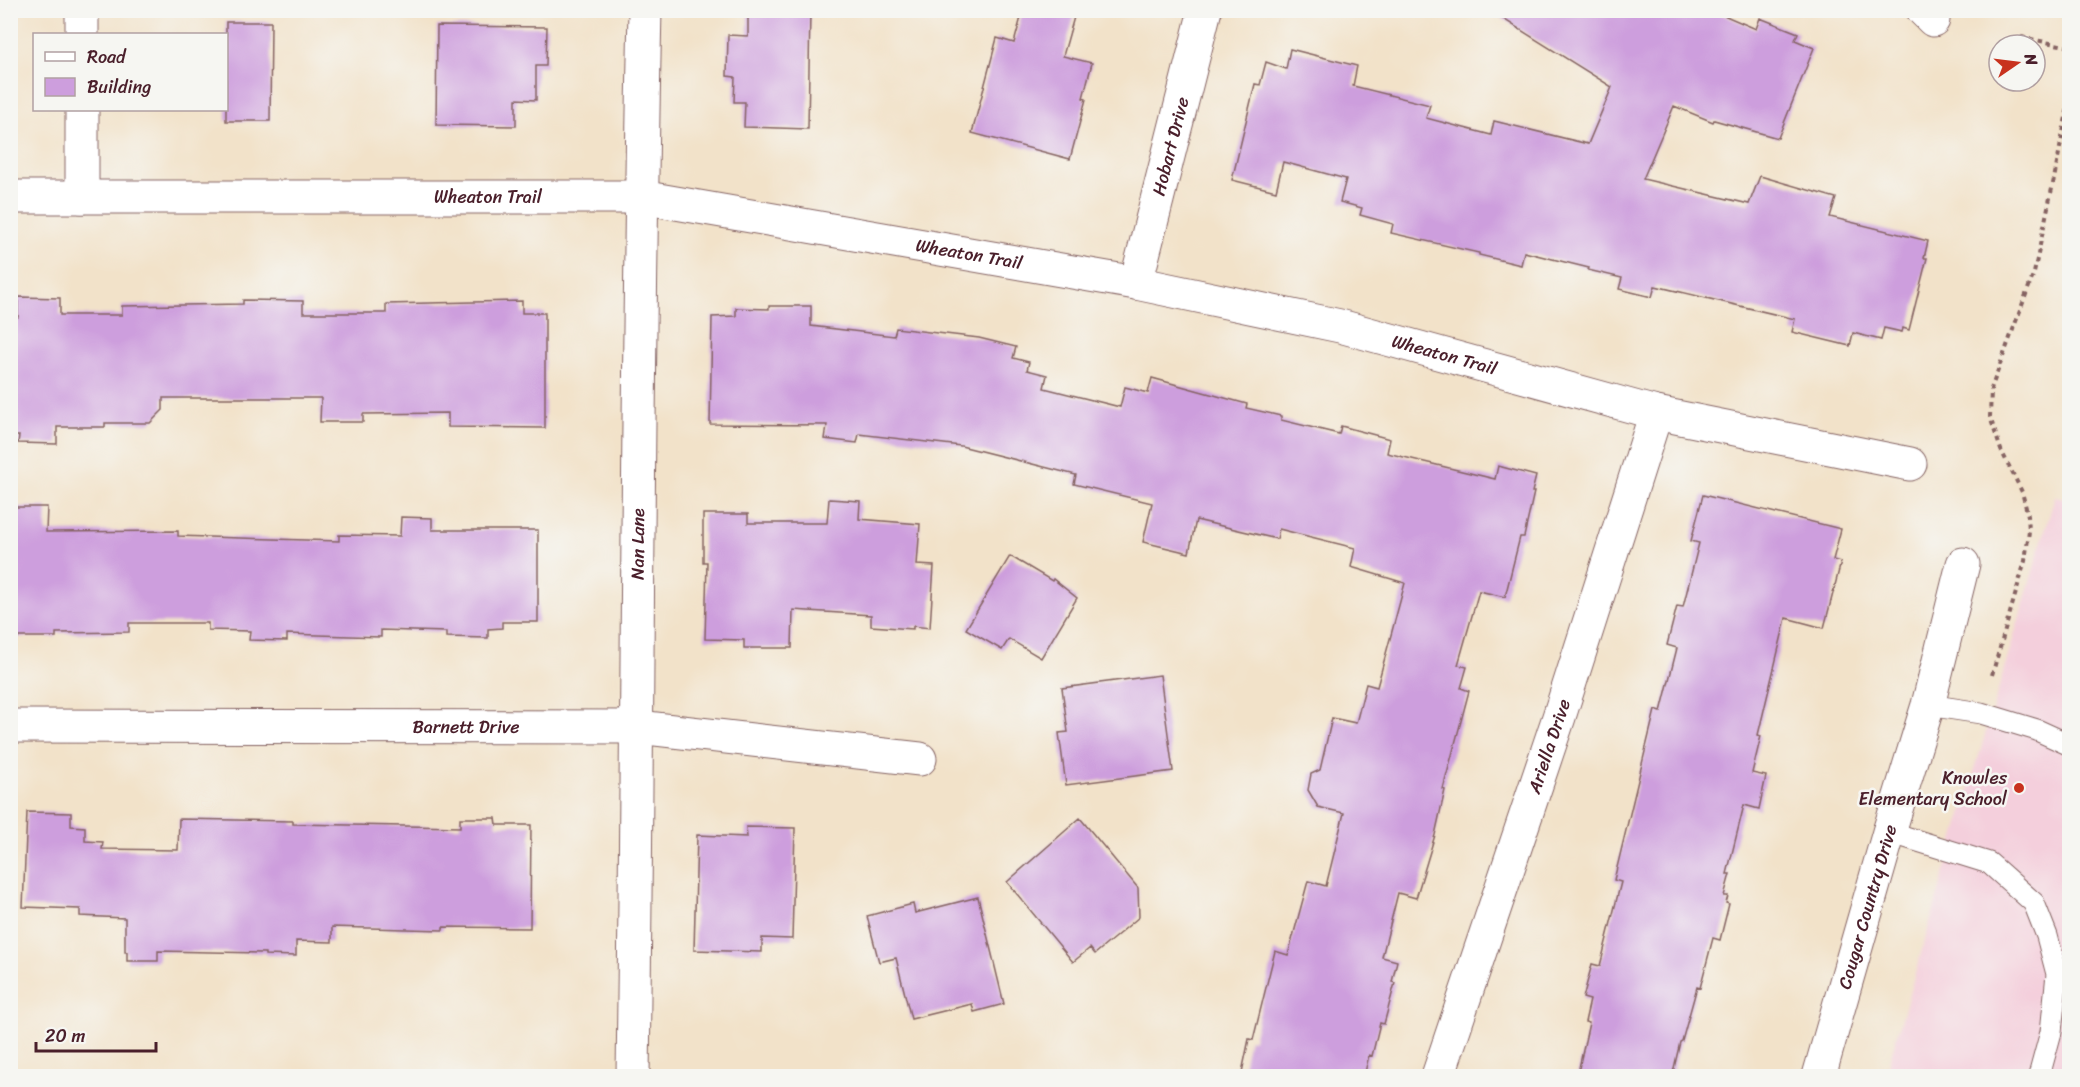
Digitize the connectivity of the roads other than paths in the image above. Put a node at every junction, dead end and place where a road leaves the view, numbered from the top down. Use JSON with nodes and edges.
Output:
{"nodes":[{"id":1,"x":82,"y":10,"type":"edge"},
{"id":2,"x":645,"y":10,"type":"edge"},
{"id":3,"x":1205,"y":10,"type":"edge"},
{"id":4,"x":82,"y":33,"type":"edge"},
{"id":5,"x":82,"y":111,"type":"edge"},
{"id":6,"x":10,"y":197,"type":"edge"},
{"id":7,"x":82,"y":197,"type":"junction"},
{"id":8,"x":641,"y":197,"type":"junction"},
{"id":9,"x":1136,"y":283,"type":"junction"},
{"id":10,"x":1656,"y":413,"type":"junction"},
{"id":11,"x":1910,"y":464,"type":"dead end"},
{"id":12,"x":1963,"y":564,"type":"dead end"},
{"id":13,"x":1928,"y":705,"type":"junction"},
{"id":14,"x":10,"y":726,"type":"edge"},
{"id":15,"x":638,"y":727,"type":"junction"},
{"id":16,"x":2070,"y":745,"type":"edge"},
{"id":17,"x":920,"y":759,"type":"dead end"},
{"id":18,"x":1889,"y":832,"type":"junction"},
{"id":19,"x":633,"y":1077,"type":"edge"},
{"id":20,"x":1438,"y":1077,"type":"edge"},
{"id":21,"x":1820,"y":1077,"type":"edge"},
{"id":22,"x":2039,"y":1077,"type":"edge"}],
"edges":[{"from":1,"to":4,"type":"street"},
{"from":2,"to":8,"type":"street","name":"Nan Lane"},
{"from":3,"to":9,"type":"street","name":"Hobart Drive"},
{"from":5,"to":7,"type":"street"},
{"from":6,"to":7,"type":"street","name":"Wheaton Trail"},
{"from":7,"to":8,"type":"street","name":"Wheaton Trail"},
{"from":8,"to":9,"type":"street","name":"Wheaton Trail"},
{"from":8,"to":15,"type":"street","name":"Nan Lane"},
{"from":9,"to":10,"type":"street","name":"Wheaton Trail"},
{"from":10,"to":11,"type":"street","name":"Wheaton Trail"},
{"from":10,"to":20,"type":"street","name":"Ariella Drive"},
{"from":12,"to":13,"type":"street","name":"Cougar Country Drive"},
{"from":13,"to":16,"type":"lane"},
{"from":13,"to":18,"type":"street","name":"Cougar Country Drive"},
{"from":14,"to":15,"type":"street","name":"Barnett Drive"},
{"from":15,"to":17,"type":"street","name":"Barnett Drive"},
{"from":15,"to":19,"type":"street","name":"Nan Lane"},
{"from":18,"to":21,"type":"street","name":"Cougar Country Drive"},
{"from":18,"to":22,"type":"lane"}]}
